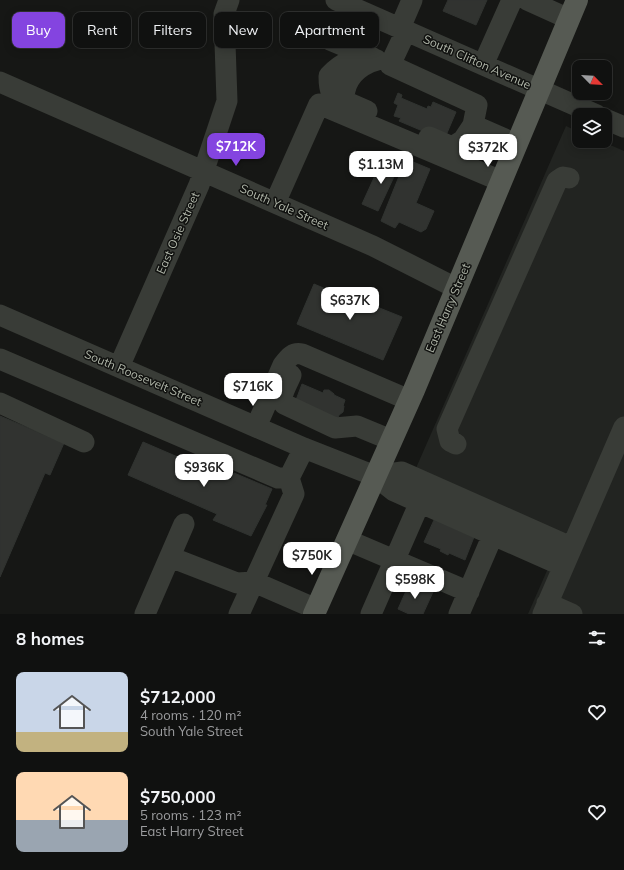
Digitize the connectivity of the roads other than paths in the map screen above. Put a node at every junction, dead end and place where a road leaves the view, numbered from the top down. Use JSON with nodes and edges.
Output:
{"nodes":[{"id":1,"x":229,"y":0,"type":"edge"},
{"id":2,"x":336,"y":0,"type":"edge"},
{"id":3,"x":512,"y":0,"type":"edge"},
{"id":4,"x":527,"y":0,"type":"edge"},
{"id":5,"x":410,"y":1,"type":"edge"},
{"id":6,"x":573,"y":9,"type":"edge"},
{"id":7,"x":403,"y":29,"type":"junction"},
{"id":8,"x":348,"y":48,"type":"edge"},
{"id":9,"x":379,"y":62,"type":"junction"},
{"id":10,"x":483,"y":65,"type":"junction"},
{"id":11,"x":0,"y":82,"type":"edge"},
{"id":12,"x":539,"y":89,"type":"junction"},
{"id":13,"x":581,"y":108,"type":"edge"},
{"id":14,"x":612,"y":122,"type":"edge"},
{"id":15,"x":474,"y":125,"type":"junction"},
{"id":16,"x":624,"y":127,"type":"edge"},
{"id":17,"x":516,"y":144,"type":"junction"},
{"id":18,"x":204,"y":171,"type":"junction"},
{"id":19,"x":569,"y":178,"type":"dead end"},
{"id":20,"x":501,"y":181,"type":"junction"},
{"id":21,"x":275,"y":203,"type":"junction"},
{"id":22,"x":456,"y":288,"type":"junction"},
{"id":23,"x":0,"y":314,"type":"edge"},
{"id":24,"x":302,"y":354,"type":"junction"},
{"id":25,"x":0,"y":359,"type":"edge"},
{"id":26,"x":118,"y":367,"type":"junction"},
{"id":27,"x":409,"y":400,"type":"junction"},
{"id":28,"x":0,"y":403,"type":"edge"},
{"id":29,"x":256,"y":427,"type":"junction"},
{"id":30,"x":623,"y":432,"type":"edge"},
{"id":31,"x":391,"y":440,"type":"junction"},
{"id":32,"x":84,"y":442,"type":"dead end"},
{"id":33,"x":456,"y":444,"type":"dead end"},
{"id":34,"x":304,"y":448,"type":"junction"},
{"id":35,"x":375,"y":476,"type":"junction"},
{"id":36,"x":289,"y":478,"type":"junction"},
{"id":37,"x":420,"y":502,"type":"junction"},
{"id":38,"x":501,"y":516,"type":"junction"},
{"id":39,"x":184,"y":524,"type":"dead end"},
{"id":40,"x":494,"y":535,"type":"junction"},
{"id":41,"x":347,"y":540,"type":"junction"},
{"id":42,"x":567,"y":556,"type":"junction"},
{"id":43,"x":170,"y":557,"type":"junction"},
{"id":44,"x":395,"y":561,"type":"junction"},
{"id":45,"x":254,"y":582,"type":"junction"},
{"id":46,"x":469,"y":592,"type":"junction"},
{"id":47,"x":545,"y":609,"type":"edge"},
{"id":48,"x":315,"y":611,"type":"edge"},
{"id":49,"x":145,"y":614,"type":"edge"},
{"id":50,"x":240,"y":614,"type":"edge"},
{"id":51,"x":371,"y":614,"type":"edge"},
{"id":52,"x":459,"y":614,"type":"edge"},
{"id":53,"x":572,"y":614,"type":"edge"}],
"edges":[{"from":1,"to":18,"type":"street","name":"East Osie Street"},
{"from":2,"to":7,"type":"street","name":"South Clifton Avenue"},
{"from":3,"to":10,"type":"street"},
{"from":4,"to":6,"type":"street"},
{"from":5,"to":7,"type":"street"},
{"from":6,"to":12,"type":"main road","name":"East Harry Street"},
{"from":7,"to":9,"type":"street"},
{"from":7,"to":10,"type":"street","name":"South Clifton Avenue"},
{"from":8,"to":9,"type":"street"},
{"from":9,"to":15,"type":"street"},
{"from":9,"to":15,"type":"street"},
{"from":10,"to":12,"type":"street","name":"South Clifton Avenue"},
{"from":11,"to":18,"type":"street","name":"South Yale Street"},
{"from":12,"to":13,"type":"street","name":"South Clifton Avenue"},
{"from":12,"to":17,"type":"main road","name":"East Harry Street"},
{"from":14,"to":16,"type":"street"},
{"from":15,"to":17,"type":"street"},
{"from":17,"to":20,"type":"main road","name":"East Harry Street"},
{"from":18,"to":21,"type":"street","name":"South Yale Street"},
{"from":18,"to":26,"type":"street","name":"East Osie Street"},
{"from":19,"to":33,"type":"street"},
{"from":20,"to":21,"type":"street"},
{"from":20,"to":22,"type":"main road","name":"East Harry Street"},
{"from":21,"to":22,"type":"street","name":"South Yale Street"},
{"from":22,"to":27,"type":"main road","name":"East Harry Street"},
{"from":23,"to":26,"type":"street","name":"South Roosevelt Street"},
{"from":24,"to":27,"type":"street"},
{"from":24,"to":29,"type":"street"},
{"from":24,"to":31,"type":"street"},
{"from":25,"to":36,"type":"street"},
{"from":26,"to":29,"type":"street","name":"South Roosevelt Street"},
{"from":27,"to":31,"type":"main road","name":"East Harry Street"},
{"from":28,"to":32,"type":"street"},
{"from":29,"to":34,"type":"street","name":"South Roosevelt Street"},
{"from":30,"to":42,"type":"street"},
{"from":31,"to":35,"type":"main road","name":"East Harry Street"},
{"from":34,"to":35,"type":"street","name":"South Roosevelt Street"},
{"from":34,"to":36,"type":"street"},
{"from":35,"to":37,"type":"street"},
{"from":35,"to":38,"type":"street"},
{"from":35,"to":41,"type":"main road","name":"East Harry Street"},
{"from":36,"to":45,"type":"street"},
{"from":37,"to":40,"type":"street"},
{"from":37,"to":44,"type":"street"},
{"from":38,"to":40,"type":"street"},
{"from":38,"to":42,"type":"street"},
{"from":39,"to":43,"type":"street"},
{"from":40,"to":42,"type":"street"},
{"from":40,"to":46,"type":"street"},
{"from":41,"to":44,"type":"street"},
{"from":41,"to":48,"type":"main road","name":"East Harry Street"},
{"from":42,"to":47,"type":"street"},
{"from":43,"to":45,"type":"street"},
{"from":43,"to":49,"type":"street"},
{"from":44,"to":46,"type":"street"},
{"from":44,"to":51,"type":"street"},
{"from":45,"to":48,"type":"street"},
{"from":45,"to":50,"type":"street"},
{"from":46,"to":52,"type":"street"},
{"from":47,"to":53,"type":"street"}]}
